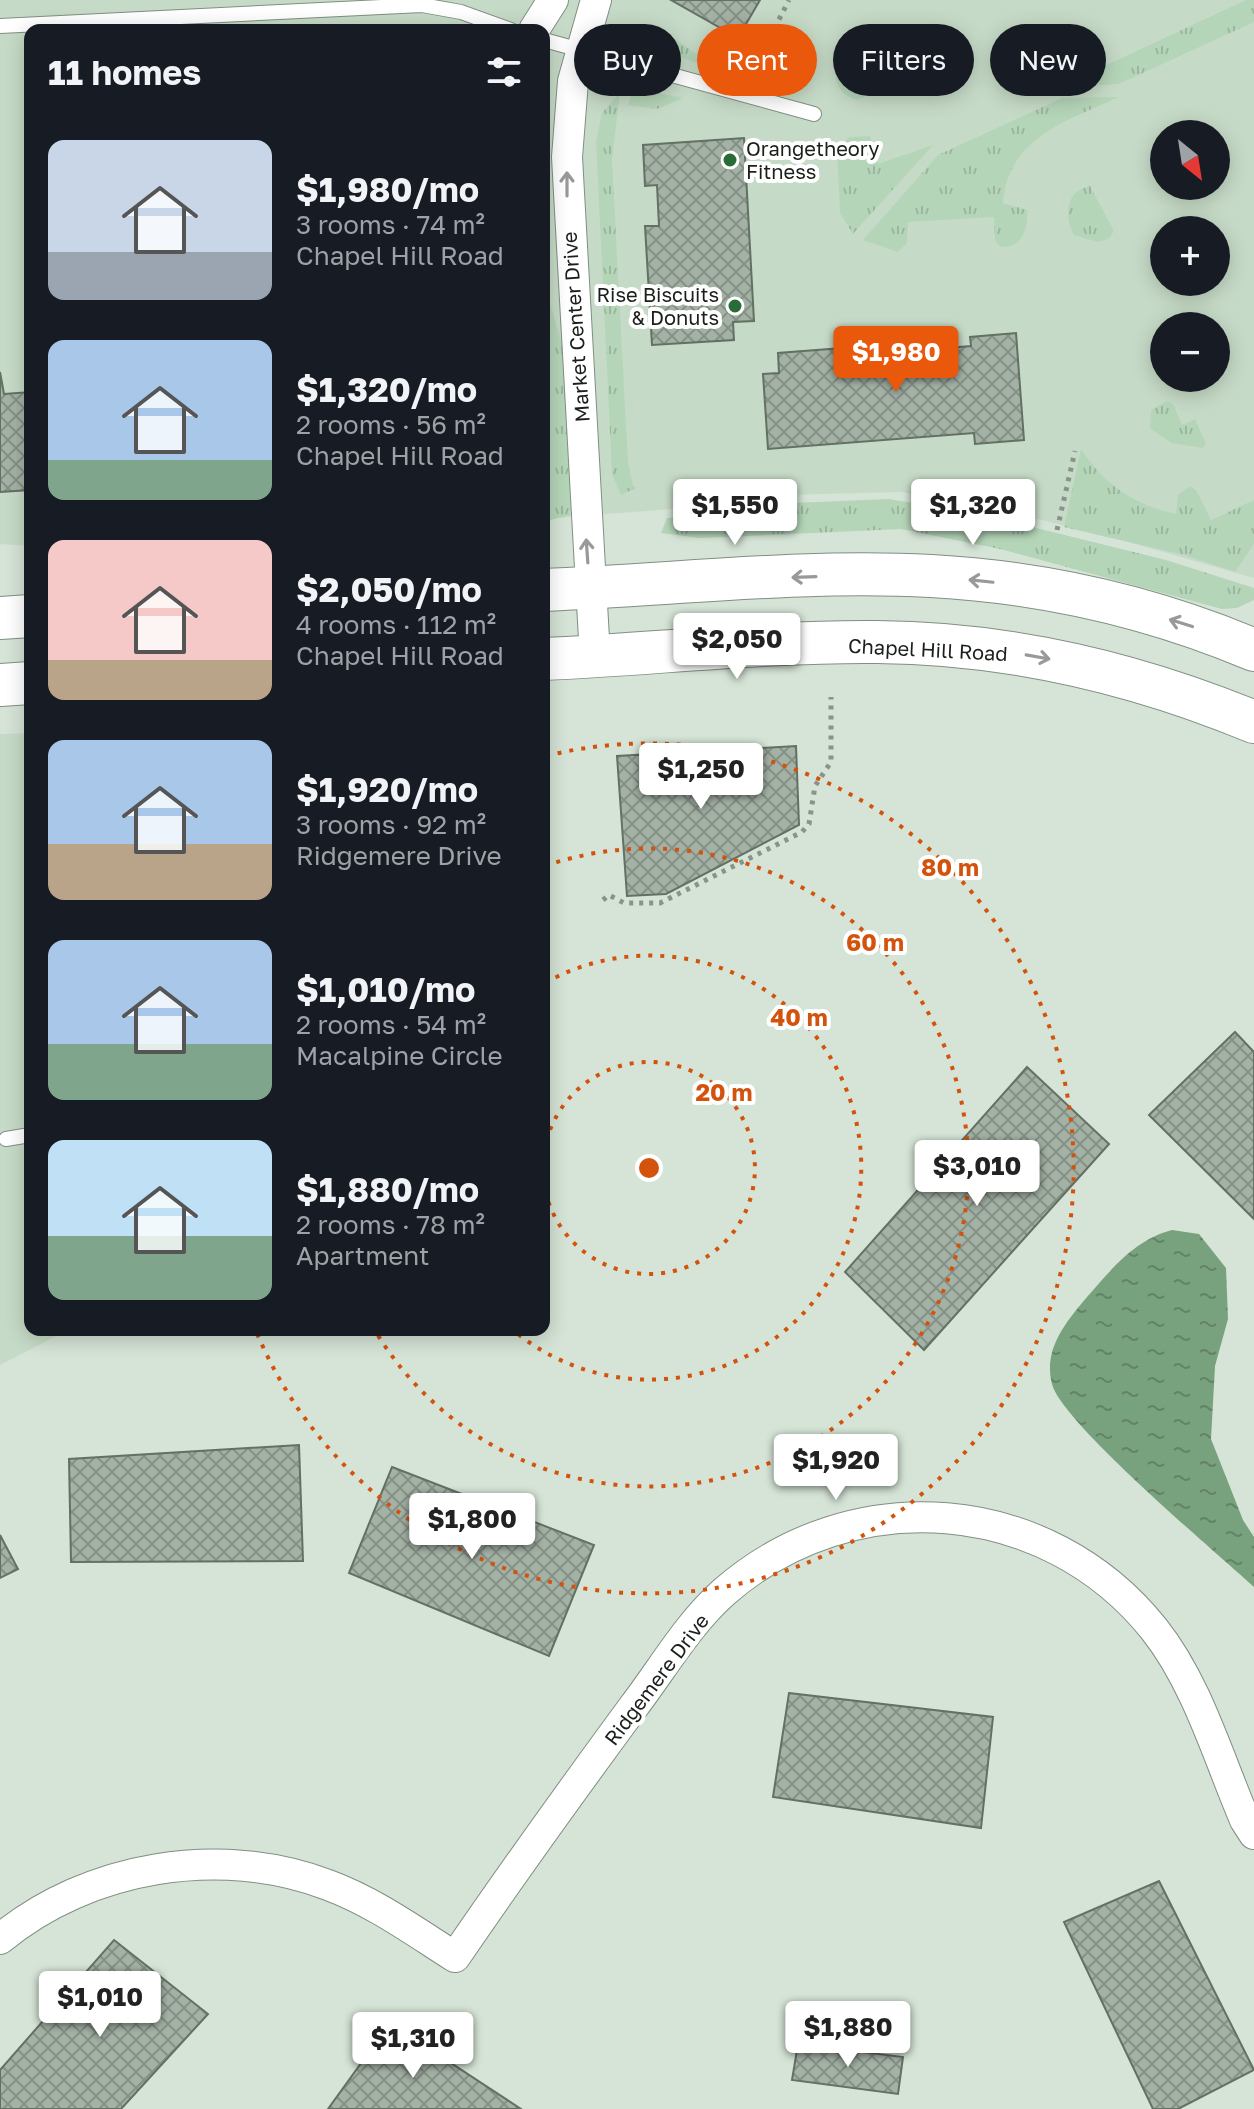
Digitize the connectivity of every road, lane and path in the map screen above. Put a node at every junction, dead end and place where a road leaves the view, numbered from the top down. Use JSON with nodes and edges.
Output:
{"nodes":[{"id":1,"x":553,"y":0,"type":"edge"},
{"id":2,"x":596,"y":0,"type":"edge"},
{"id":3,"x":789,"y":0,"type":"edge"},
{"id":4,"x":40,"y":24,"type":"edge"},
{"id":5,"x":494,"y":24,"type":"edge"},
{"id":6,"x":538,"y":24,"type":"edge"},
{"id":7,"x":589,"y":24,"type":"edge"},
{"id":8,"x":777,"y":24,"type":"edge"},
{"id":9,"x":24,"y":25,"type":"edge"},
{"id":10,"x":0,"y":26,"type":"edge"},
{"id":11,"x":550,"y":42,"type":"edge"},
{"id":12,"x":574,"y":49,"type":"edge"},
{"id":13,"x":681,"y":78,"type":"edge"},
{"id":14,"x":574,"y":87,"type":"edge"},
{"id":15,"x":814,"y":114,"type":"dead end"},
{"id":16,"x":1075,"y":451,"type":"dead end"},
{"id":17,"x":1057,"y":530,"type":"dead end"},
{"id":18,"x":589,"y":588,"type":"junction"},
{"id":19,"x":550,"y":590,"type":"edge"},
{"id":20,"x":24,"y":616,"type":"edge"},
{"id":21,"x":0,"y":618,"type":"edge"},
{"id":22,"x":1249,"y":640,"type":"edge"},
{"id":23,"x":595,"y":657,"type":"junction"},
{"id":24,"x":550,"y":659,"type":"edge"},
{"id":25,"x":24,"y":683,"type":"edge"},
{"id":26,"x":0,"y":685,"type":"edge"},
{"id":27,"x":831,"y":697,"type":"dead end"},
{"id":28,"x":1254,"y":722,"type":"edge"},
{"id":29,"x":603,"y":900,"type":"dead end"},
{"id":30,"x":24,"y":1136,"type":"edge"},
{"id":31,"x":6,"y":1139,"type":"dead end"},
{"id":32,"x":1254,"y":1834,"type":"edge"},
{"id":33,"x":0,"y":1939,"type":"edge"}],
"edges":[{"from":1,"to":6,"type":"street"},
{"from":2,"to":7,"type":"street","name":"Market Center Drive"},
{"from":3,"to":8,"type":"path"},
{"from":4,"to":5,"type":"lane"},
{"from":9,"to":10,"type":"lane"},
{"from":11,"to":12,"type":"lane"},
{"from":13,"to":15,"type":"lane"},
{"from":18,"to":14,"type":"street","name":"Market Center Drive","one_way":true},
{"from":16,"to":17,"type":"path"},
{"from":18,"to":19,"type":"main road"},
{"from":22,"to":18,"type":"main road","one_way":true},
{"from":18,"to":23,"type":"street","name":"Market Center Drive"},
{"from":20,"to":21,"type":"main road"},
{"from":23,"to":24,"type":"main road","name":"Chapel Hill Road"},
{"from":23,"to":28,"type":"main road","name":"Chapel Hill Road","one_way":true},
{"from":25,"to":26,"type":"main road"},
{"from":27,"to":29,"type":"path"},
{"from":30,"to":31,"type":"lane"},
{"from":32,"to":33,"type":"street","name":"Ridgemere Drive"}]}
